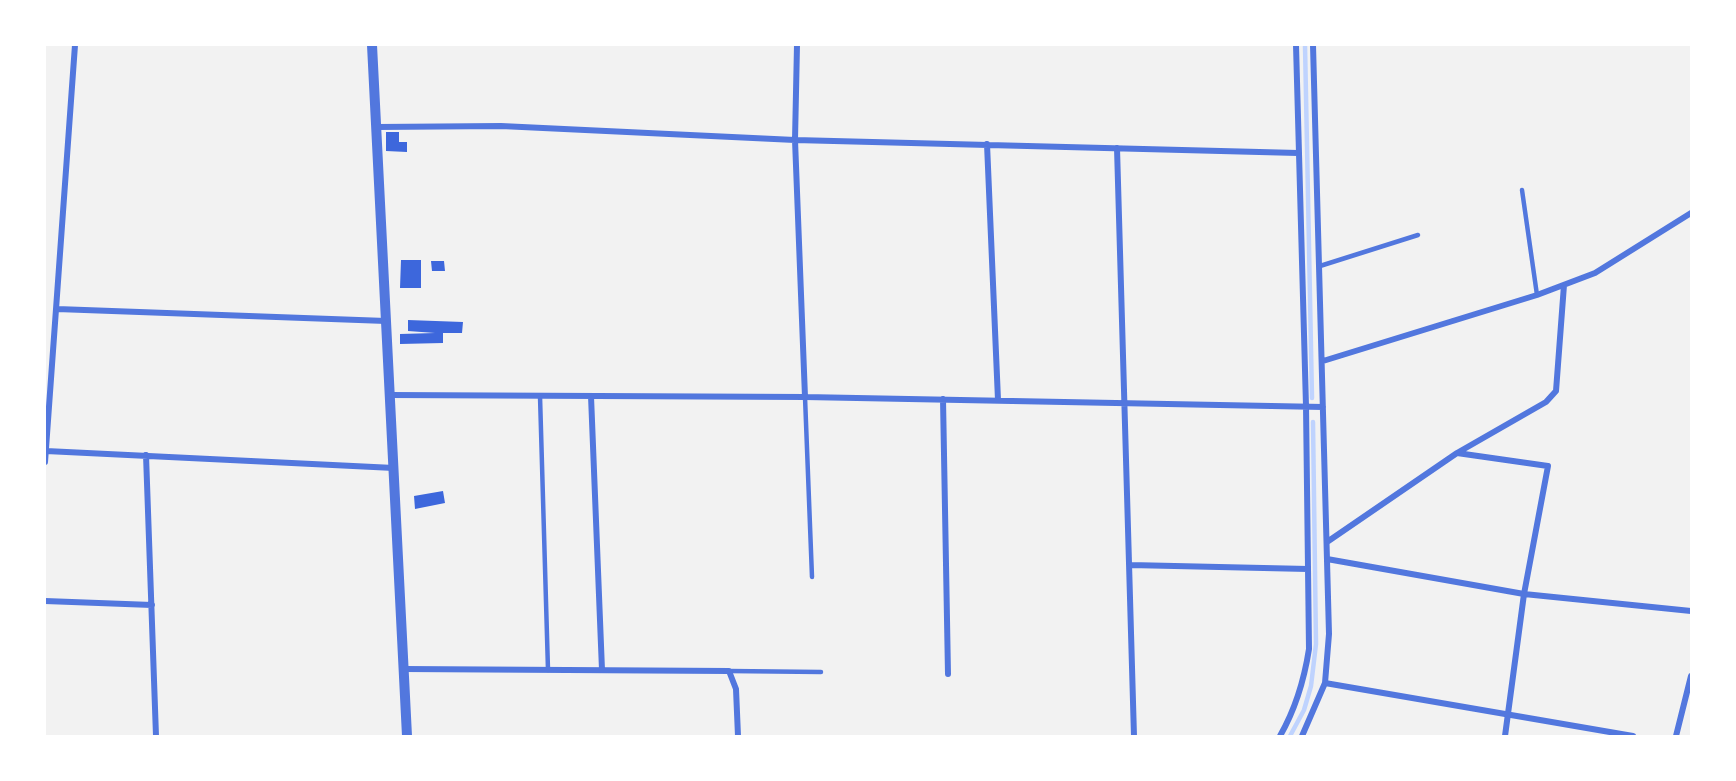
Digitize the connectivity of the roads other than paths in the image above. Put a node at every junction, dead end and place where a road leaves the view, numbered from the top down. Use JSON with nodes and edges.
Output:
{"nodes":[{"id":1,"x":75,"y":45,"type":"edge"},
{"id":2,"x":372,"y":45,"type":"edge"},
{"id":3,"x":797,"y":45,"type":"edge"},
{"id":4,"x":1296,"y":45,"type":"edge"},
{"id":5,"x":1312,"y":45,"type":"edge"},
{"id":6,"x":376,"y":127,"type":"junction"},
{"id":7,"x":795,"y":140,"type":"junction"},
{"id":8,"x":987,"y":144,"type":"junction"},
{"id":9,"x":1116,"y":148,"type":"junction"},
{"id":10,"x":1298,"y":153,"type":"junction"},
{"id":11,"x":1522,"y":190,"type":"dead end"},
{"id":12,"x":1691,"y":213,"type":"edge"},
{"id":13,"x":1418,"y":235,"type":"dead end"},
{"id":14,"x":1320,"y":266,"type":"junction"},
{"id":15,"x":1564,"y":285,"type":"junction"},
{"id":16,"x":1537,"y":295,"type":"junction"},
{"id":17,"x":57,"y":309,"type":"junction"},
{"id":18,"x":386,"y":321,"type":"junction"},
{"id":19,"x":1323,"y":361,"type":"junction"},
{"id":20,"x":390,"y":395,"type":"junction"},
{"id":21,"x":540,"y":396,"type":"junction"},
{"id":22,"x":591,"y":396,"type":"junction"},
{"id":23,"x":805,"y":397,"type":"junction"},
{"id":24,"x":943,"y":399,"type":"junction"},
{"id":25,"x":998,"y":400,"type":"junction"},
{"id":26,"x":1124,"y":403,"type":"junction"},
{"id":27,"x":1306,"y":406,"type":"junction"},
{"id":28,"x":1323,"y":407,"type":"junction"},
{"id":29,"x":46,"y":452,"type":"edge"},
{"id":30,"x":1457,"y":453,"type":"junction"},
{"id":31,"x":146,"y":455,"type":"junction"},
{"id":32,"x":45,"y":462,"type":"edge"},
{"id":33,"x":394,"y":468,"type":"junction"},
{"id":34,"x":1327,"y":543,"type":"junction"},
{"id":35,"x":1327,"y":559,"type":"junction"},
{"id":36,"x":1130,"y":565,"type":"junction"},
{"id":37,"x":1308,"y":569,"type":"junction"},
{"id":38,"x":813,"y":577,"type":"dead end"},
{"id":39,"x":1524,"y":594,"type":"junction"},
{"id":40,"x":45,"y":601,"type":"edge"},
{"id":41,"x":152,"y":605,"type":"junction"},
{"id":42,"x":1691,"y":611,"type":"edge"},
{"id":43,"x":404,"y":669,"type":"junction"},
{"id":44,"x":548,"y":670,"type":"junction"},
{"id":45,"x":602,"y":670,"type":"junction"},
{"id":46,"x":729,"y":671,"type":"junction"},
{"id":47,"x":820,"y":672,"type":"dead end"},
{"id":48,"x":948,"y":674,"type":"dead end"},
{"id":49,"x":1691,"y":676,"type":"edge"},
{"id":50,"x":1325,"y":683,"type":"junction"},
{"id":51,"x":1508,"y":714,"type":"junction"},
{"id":52,"x":156,"y":736,"type":"edge"},
{"id":53,"x":407,"y":736,"type":"edge"},
{"id":54,"x":738,"y":736,"type":"edge"},
{"id":55,"x":1134,"y":736,"type":"edge"},
{"id":56,"x":1280,"y":736,"type":"edge"},
{"id":57,"x":1302,"y":736,"type":"edge"},
{"id":58,"x":1504,"y":736,"type":"edge"},
{"id":59,"x":1633,"y":736,"type":"edge"},
{"id":60,"x":1676,"y":736,"type":"edge"}],
"edges":[{"from":1,"to":17,"type":"street"},
{"from":2,"to":6,"type":"street"},
{"from":3,"to":7,"type":"street"},
{"from":4,"to":10,"type":"street"},
{"from":5,"to":14,"type":"street"},
{"from":6,"to":7,"type":"street"},
{"from":6,"to":18,"type":"street"},
{"from":7,"to":8,"type":"street"},
{"from":7,"to":23,"type":"street"},
{"from":8,"to":9,"type":"street"},
{"from":8,"to":25,"type":"street"},
{"from":9,"to":10,"type":"street"},
{"from":9,"to":26,"type":"street"},
{"from":10,"to":27,"type":"street"},
{"from":11,"to":16,"type":"lane"},
{"from":12,"to":15,"type":"street"},
{"from":13,"to":14,"type":"lane"},
{"from":14,"to":19,"type":"street"},
{"from":15,"to":16,"type":"street"},
{"from":15,"to":30,"type":"street"},
{"from":16,"to":19,"type":"street"},
{"from":17,"to":18,"type":"street"},
{"from":17,"to":29,"type":"street"},
{"from":18,"to":20,"type":"street"},
{"from":19,"to":28,"type":"street"},
{"from":20,"to":21,"type":"street"},
{"from":20,"to":33,"type":"street"},
{"from":21,"to":22,"type":"street"},
{"from":21,"to":44,"type":"lane"},
{"from":22,"to":23,"type":"street"},
{"from":22,"to":45,"type":"street"},
{"from":23,"to":24,"type":"street"},
{"from":23,"to":38,"type":"lane"},
{"from":24,"to":25,"type":"street"},
{"from":24,"to":48,"type":"street"},
{"from":25,"to":26,"type":"street"},
{"from":26,"to":27,"type":"street"},
{"from":26,"to":36,"type":"street"},
{"from":27,"to":28,"type":"street"},
{"from":27,"to":37,"type":"street"},
{"from":28,"to":34,"type":"street"},
{"from":29,"to":31,"type":"street"},
{"from":29,"to":32,"type":"street"},
{"from":30,"to":34,"type":"street"},
{"from":30,"to":39,"type":"street"},
{"from":31,"to":33,"type":"street"},
{"from":31,"to":41,"type":"street"},
{"from":33,"to":43,"type":"street"},
{"from":34,"to":35,"type":"street"},
{"from":35,"to":39,"type":"street"},
{"from":35,"to":50,"type":"street"},
{"from":36,"to":37,"type":"street"},
{"from":36,"to":55,"type":"street"},
{"from":37,"to":56,"type":"street"},
{"from":39,"to":42,"type":"street"},
{"from":39,"to":51,"type":"street"},
{"from":40,"to":41,"type":"street"},
{"from":41,"to":52,"type":"street"},
{"from":43,"to":44,"type":"street"},
{"from":43,"to":53,"type":"street"},
{"from":44,"to":45,"type":"street"},
{"from":45,"to":46,"type":"street"},
{"from":46,"to":47,"type":"lane"},
{"from":46,"to":54,"type":"street"},
{"from":49,"to":60,"type":"street"},
{"from":50,"to":51,"type":"street"},
{"from":50,"to":57,"type":"street"},
{"from":51,"to":58,"type":"street"},
{"from":51,"to":59,"type":"street"}]}
